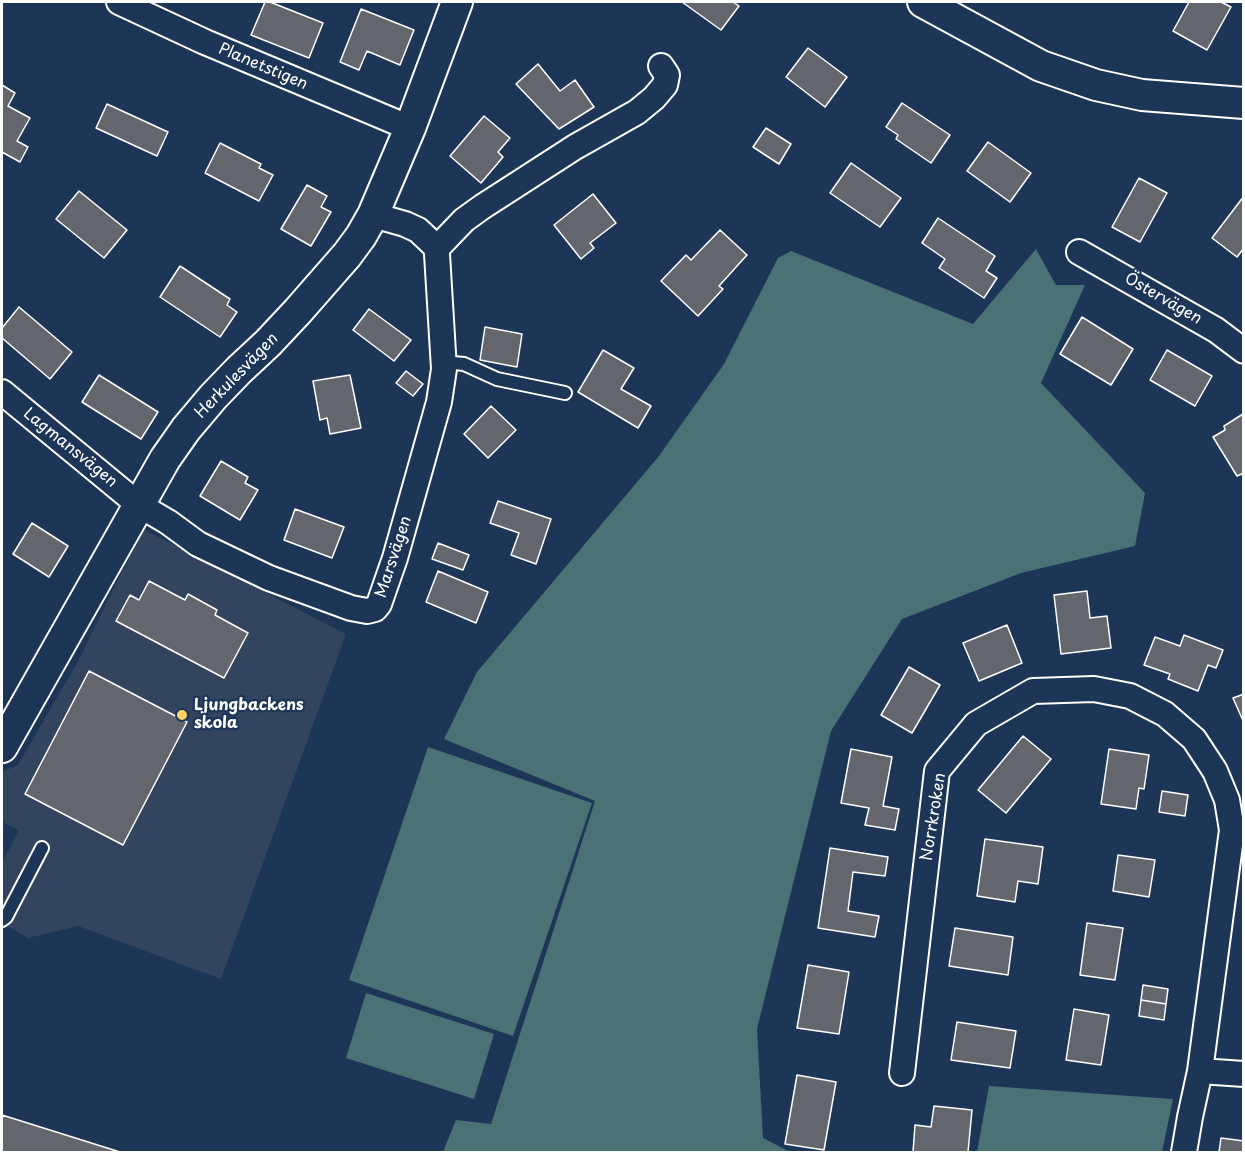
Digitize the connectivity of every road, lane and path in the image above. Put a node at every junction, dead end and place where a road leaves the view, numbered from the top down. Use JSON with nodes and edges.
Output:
{"nodes":[{"id":1,"x":119,"y":2,"type":"edge"},
{"id":2,"x":457,"y":2,"type":"edge"},
{"id":3,"x":923,"y":2,"type":"edge"},
{"id":4,"x":661,"y":66,"type":"dead end"},
{"id":5,"x":1244,"y":103,"type":"edge"},
{"id":6,"x":410,"y":128,"type":"junction"},
{"id":7,"x":373,"y":215,"type":"junction"},
{"id":8,"x":436,"y":247,"type":"junction"},
{"id":9,"x":1079,"y":252,"type":"dead end"},
{"id":10,"x":1244,"y":351,"type":"edge"},
{"id":11,"x":443,"y":362,"type":"junction"},
{"id":12,"x":2,"y":392,"type":"edge"},
{"id":13,"x":565,"y":393,"type":"dead end"},
{"id":14,"x":139,"y":505,"type":"junction"},
{"id":15,"x":2,"y":747,"type":"edge"},
{"id":16,"x":42,"y":849,"type":"dead end"},
{"id":17,"x":2,"y":920,"type":"edge"},
{"id":18,"x":1200,"y":1071,"type":"junction"},
{"id":19,"x":902,"y":1073,"type":"dead end"},
{"id":20,"x":1244,"y":1074,"type":"edge"},
{"id":21,"x":1184,"y":1152,"type":"edge"}],
"edges":[{"from":1,"to":6,"type":"street","name":"Planetstigen"},
{"from":2,"to":6,"type":"street","name":"Herkulesvägen"},
{"from":3,"to":5,"type":"street"},
{"from":4,"to":8,"type":"street"},
{"from":6,"to":7,"type":"street","name":"Herkulesvägen"},
{"from":7,"to":8,"type":"street"},
{"from":7,"to":14,"type":"street","name":"Herkulesvägen"},
{"from":8,"to":11,"type":"street","name":"Marsvägen"},
{"from":9,"to":10,"type":"street","name":"Östervägen"},
{"from":11,"to":13,"type":"lane"},
{"from":11,"to":14,"type":"street","name":"Marsvägen"},
{"from":12,"to":14,"type":"street","name":"Lagmansvägen"},
{"from":14,"to":15,"type":"street","name":"Herkulesvägen"},
{"from":16,"to":17,"type":"lane"},
{"from":18,"to":19,"type":"street","name":"Norrkroken"},
{"from":18,"to":20,"type":"street"},
{"from":18,"to":21,"type":"street","name":"Norrkroken"}]}
